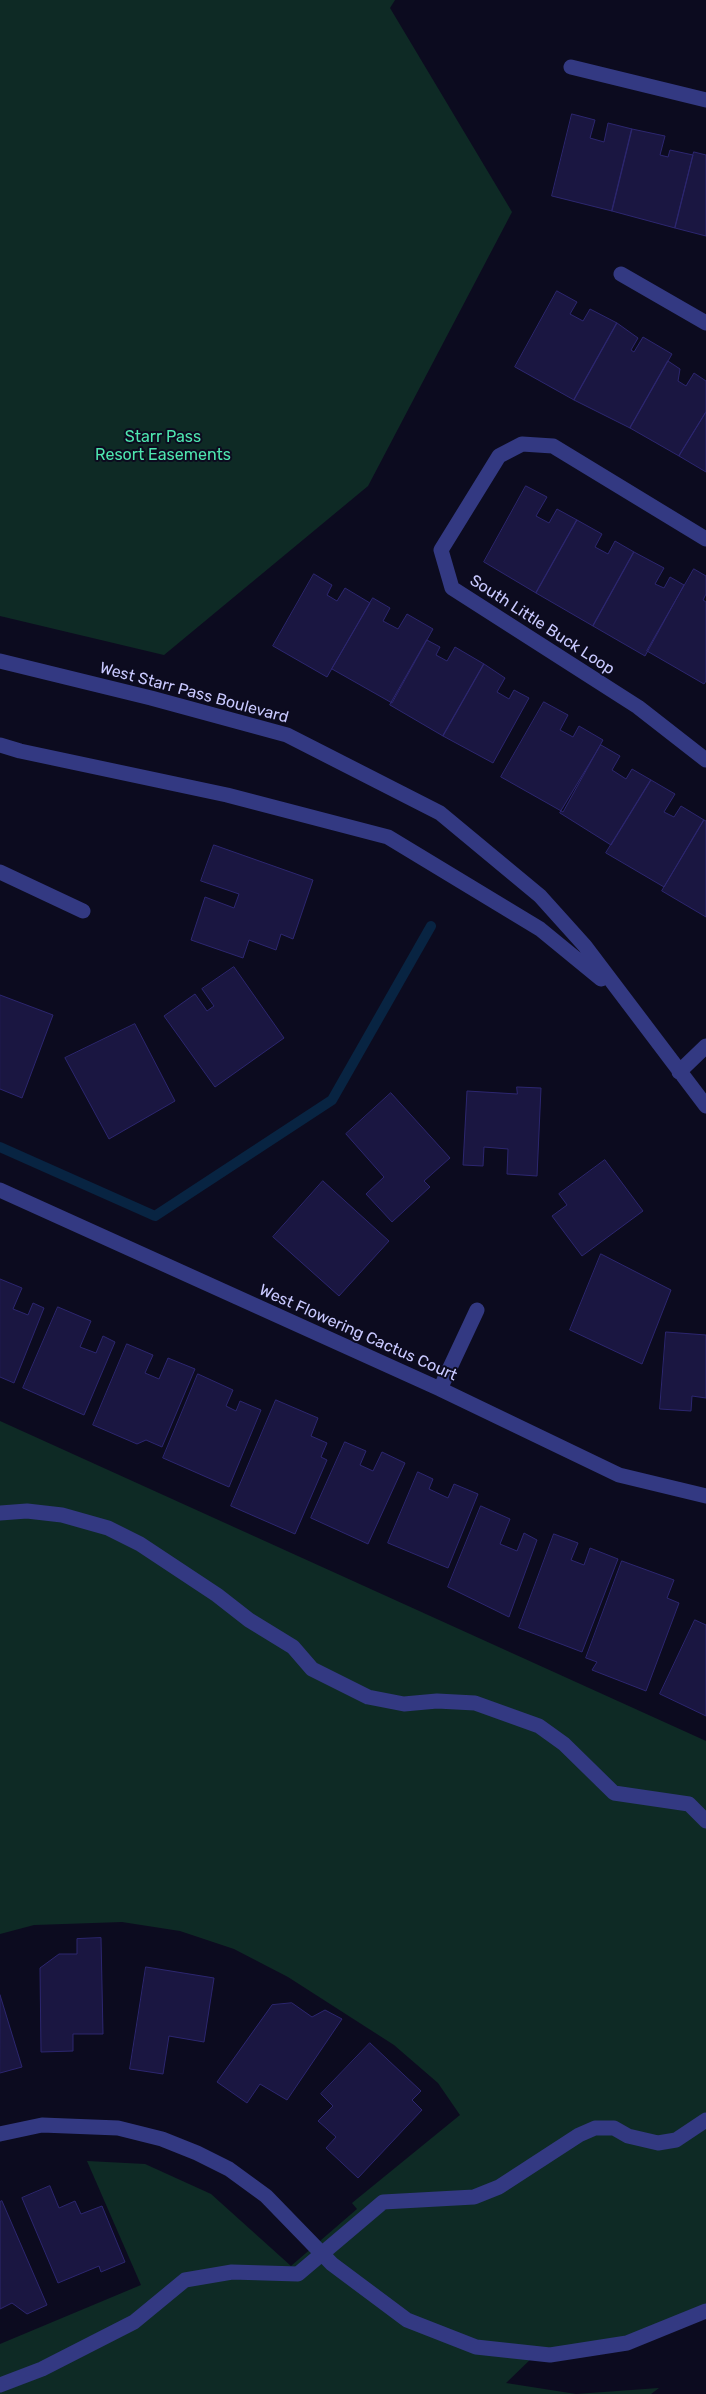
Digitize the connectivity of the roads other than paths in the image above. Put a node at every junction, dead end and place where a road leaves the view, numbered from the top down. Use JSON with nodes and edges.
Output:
{"nodes":[{"id":1,"x":571,"y":67,"type":"dead end"},
{"id":2,"x":706,"y":100,"type":"edge"},
{"id":3,"x":621,"y":274,"type":"dead end"},
{"id":4,"x":706,"y":323,"type":"edge"},
{"id":5,"x":706,"y":539,"type":"edge"},
{"id":6,"x":0,"y":661,"type":"edge"},
{"id":7,"x":0,"y":745,"type":"edge"},
{"id":8,"x":706,"y":760,"type":"edge"},
{"id":9,"x":0,"y":872,"type":"edge"},
{"id":10,"x":83,"y":911,"type":"dead end"},
{"id":11,"x":618,"y":992,"type":"junction"},
{"id":12,"x":706,"y":1046,"type":"edge"},
{"id":13,"x":679,"y":1072,"type":"junction"},
{"id":14,"x":706,"y":1106,"type":"edge"},
{"id":15,"x":0,"y":1190,"type":"edge"},
{"id":16,"x":477,"y":1310,"type":"dead end"},
{"id":17,"x":440,"y":1389,"type":"junction"},
{"id":18,"x":706,"y":1496,"type":"edge"},
{"id":19,"x":0,"y":1513,"type":"edge"},
{"id":20,"x":706,"y":1821,"type":"edge"},
{"id":21,"x":706,"y":2120,"type":"edge"},
{"id":22,"x":0,"y":2134,"type":"edge"},
{"id":23,"x":322,"y":2254,"type":"junction"},
{"id":24,"x":706,"y":2311,"type":"edge"},
{"id":25,"x":0,"y":2384,"type":"edge"}],
"edges":[{"from":1,"to":2,"type":"street"},
{"from":3,"to":4,"type":"street"},
{"from":5,"to":8,"type":"street","name":"South Little Buck Loop"},
{"from":6,"to":11,"type":"street","name":"West Starr Pass Boulevard"},
{"from":7,"to":11,"type":"street","name":"West Starr Pass Boulevard"},
{"from":9,"to":10,"type":"street"},
{"from":11,"to":13,"type":"street","name":"West Starr Pass Boulevard"},
{"from":12,"to":13,"type":"street"},
{"from":13,"to":14,"type":"street","name":"West Starr Pass Boulevard"},
{"from":15,"to":17,"type":"street","name":"West Flowering Cactus Court"},
{"from":16,"to":17,"type":"street"},
{"from":17,"to":18,"type":"street","name":"West Flowering Cactus Court"},
{"from":19,"to":20,"type":"street"},
{"from":21,"to":23,"type":"street"},
{"from":22,"to":23,"type":"street"},
{"from":23,"to":24,"type":"street"},
{"from":23,"to":25,"type":"street"}]}
